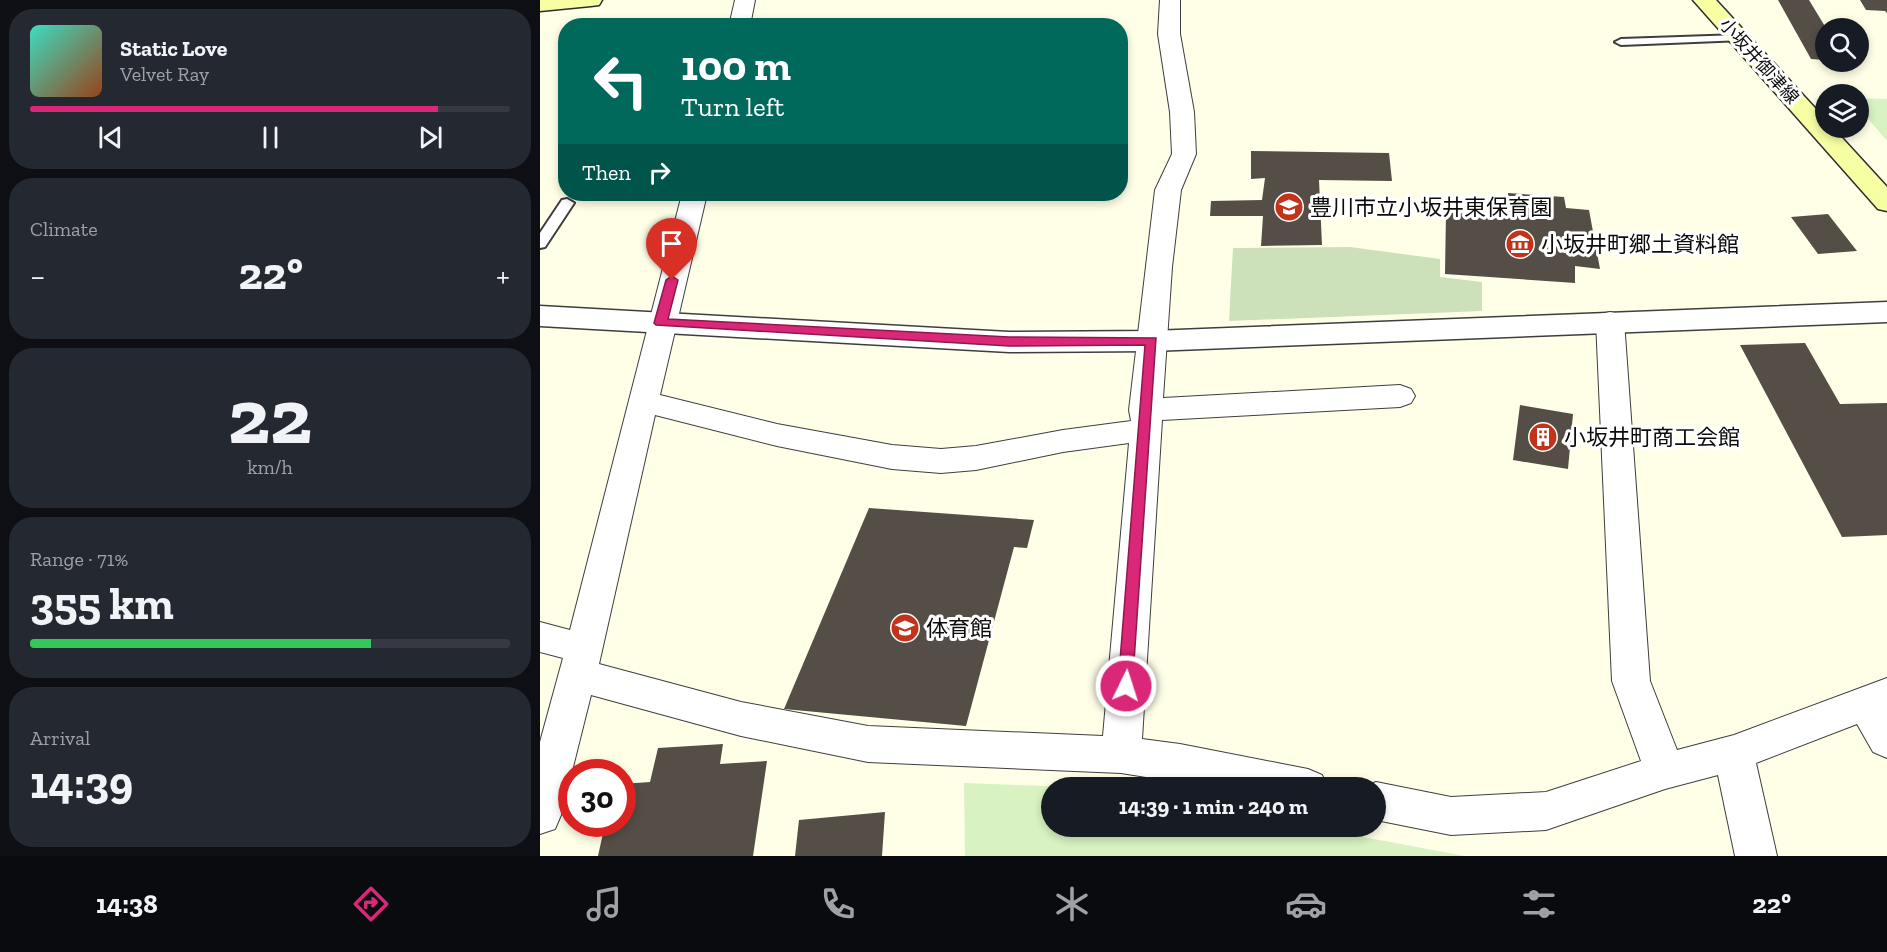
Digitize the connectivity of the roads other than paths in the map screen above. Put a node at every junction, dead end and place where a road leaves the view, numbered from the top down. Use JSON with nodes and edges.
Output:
{"nodes":[{"id":1,"x":591,"y":0,"type":"edge"},
{"id":2,"x":745,"y":0,"type":"edge"},
{"id":3,"x":1170,"y":0,"type":"edge"},
{"id":4,"x":1704,"y":0,"type":"edge"},
{"id":5,"x":542,"y":8,"type":"edge"},
{"id":6,"x":741,"y":18,"type":"edge"},
{"id":7,"x":1739,"y":38,"type":"junction"},
{"id":8,"x":1621,"y":42,"type":"dead end"},
{"id":9,"x":692,"y":201,"type":"edge"},
{"id":10,"x":567,"y":203,"type":"dead end"},
{"id":11,"x":1887,"y":203,"type":"edge"},
{"id":12,"x":540,"y":244,"type":"edge"},
{"id":13,"x":1887,"y":312,"type":"edge"},
{"id":14,"x":540,"y":316,"type":"edge"},
{"id":15,"x":1610,"y":321,"type":"junction"},
{"id":16,"x":661,"y":323,"type":"junction"},
{"id":17,"x":1152,"y":340,"type":"junction"},
{"id":18,"x":1400,"y":396,"type":"dead end"},
{"id":19,"x":643,"y":401,"type":"junction"},
{"id":20,"x":1145,"y":420,"type":"junction"},
{"id":21,"x":540,"y":638,"type":"edge"},
{"id":22,"x":582,"y":662,"type":"junction"},
{"id":23,"x":1876,"y":699,"type":"edge"},
{"id":24,"x":1887,"y":740,"type":"edge"},
{"id":25,"x":1734,"y":753,"type":"junction"},
{"id":26,"x":1121,"y":755,"type":"junction"},
{"id":27,"x":1665,"y":771,"type":"junction"},
{"id":28,"x":1254,"y":777,"type":"edge"},
{"id":29,"x":1386,"y":803,"type":"edge"},
{"id":30,"x":540,"y":815,"type":"edge"},
{"id":31,"x":1756,"y":856,"type":"edge"}],
"edges":[{"from":1,"to":5,"type":"main road"},
{"from":2,"to":6,"type":"street"},
{"from":3,"to":17,"type":"street"},
{"from":4,"to":7,"type":"main road","name":"小坂井御津線"},
{"from":7,"to":8,"type":"lane"},
{"from":7,"to":11,"type":"main road","name":"小坂井御津線"},
{"from":9,"to":16,"type":"street"},
{"from":10,"to":12,"type":"lane"},
{"from":13,"to":15,"type":"street"},
{"from":14,"to":16,"type":"street"},
{"from":15,"to":17,"type":"street"},
{"from":15,"to":27,"type":"street"},
{"from":16,"to":17,"type":"street"},
{"from":16,"to":19,"type":"street"},
{"from":17,"to":20,"type":"street"},
{"from":18,"to":20,"type":"street"},
{"from":19,"to":20,"type":"street"},
{"from":19,"to":22,"type":"street"},
{"from":20,"to":26,"type":"street"},
{"from":21,"to":22,"type":"street"},
{"from":22,"to":26,"type":"street"},
{"from":22,"to":30,"type":"street"},
{"from":23,"to":24,"type":"street"},
{"from":23,"to":25,"type":"street"},
{"from":25,"to":27,"type":"street"},
{"from":25,"to":31,"type":"street"},
{"from":26,"to":28,"type":"street"},
{"from":27,"to":29,"type":"street"}]}
